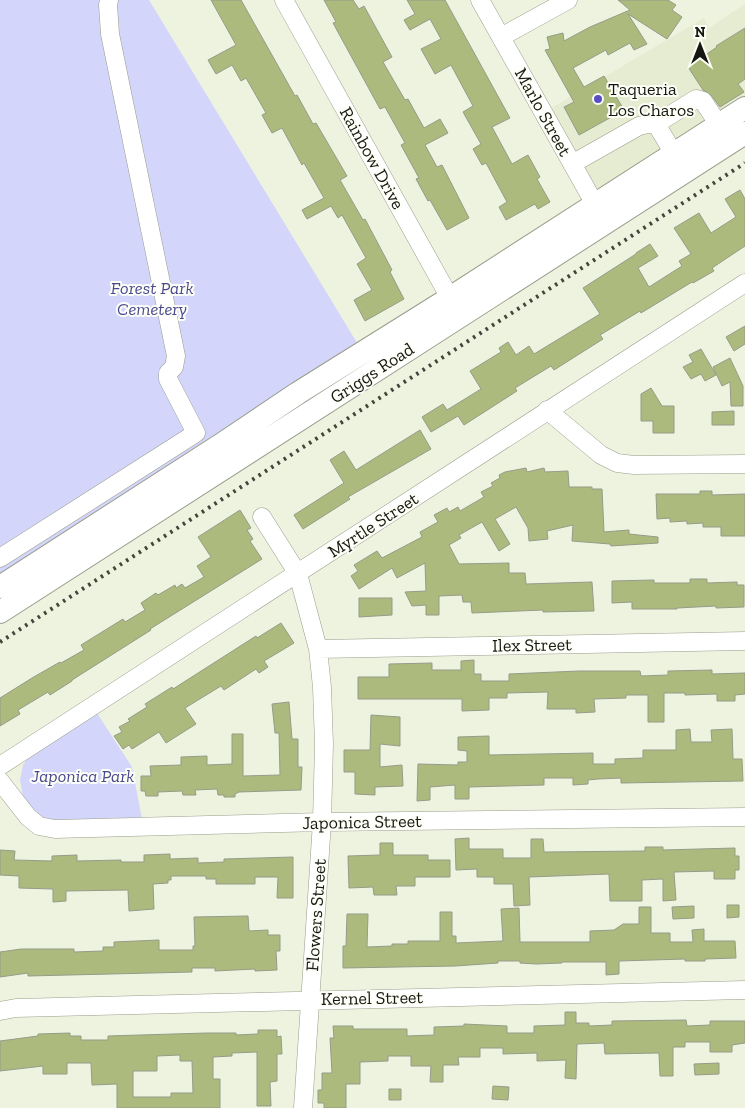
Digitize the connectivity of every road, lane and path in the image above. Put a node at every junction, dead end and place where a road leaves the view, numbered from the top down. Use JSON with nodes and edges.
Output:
{"nodes":[{"id":1,"x":109,"y":0,"type":"edge"},
{"id":2,"x":284,"y":0,"type":"edge"},
{"id":3,"x":480,"y":0,"type":"edge"},
{"id":4,"x":568,"y":0,"type":"edge"},
{"id":5,"x":501,"y":37,"type":"junction"},
{"id":6,"x":745,"y":108,"type":"edge"},
{"id":7,"x":657,"y":124,"type":"junction"},
{"id":8,"x":731,"y":134,"type":"edge"},
{"id":9,"x":674,"y":154,"type":"junction"},
{"id":10,"x":572,"y":164,"type":"junction"},
{"id":11,"x":600,"y":214,"type":"junction"},
{"id":12,"x":745,"y":283,"type":"edge"},
{"id":13,"x":455,"y":307,"type":"junction"},
{"id":14,"x":547,"y":410,"type":"junction"},
{"id":15,"x":228,"y":453,"type":"junction"},
{"id":16,"x":745,"y":464,"type":"edge"},
{"id":17,"x":262,"y":517,"type":"dead end"},
{"id":18,"x":0,"y":558,"type":"edge"},
{"id":19,"x":298,"y":574,"type":"junction"},
{"id":20,"x":0,"y":587,"type":"edge"},
{"id":21,"x":0,"y":612,"type":"edge"},
{"id":22,"x":745,"y":641,"type":"edge"},
{"id":23,"x":318,"y":649,"type":"junction"},
{"id":24,"x":0,"y":766,"type":"edge"},
{"id":25,"x":0,"y":781,"type":"edge"},
{"id":26,"x":745,"y":817,"type":"edge"},
{"id":27,"x":322,"y":822,"type":"junction"},
{"id":28,"x":745,"y":990,"type":"edge"},
{"id":29,"x":310,"y":1000,"type":"junction"},
{"id":30,"x":0,"y":1011,"type":"edge"},
{"id":31,"x":303,"y":1108,"type":"edge"}],
"edges":[{"from":1,"to":18,"type":"street"},
{"from":2,"to":13,"type":"street","name":"Rainbow Drive"},
{"from":3,"to":5,"type":"street","name":"Marlo Street"},
{"from":4,"to":5,"type":"street"},
{"from":5,"to":10,"type":"street","name":"Marlo Street"},
{"from":6,"to":8,"type":"main road","name":"Griggs Road"},
{"from":7,"to":8,"type":"street"},
{"from":7,"to":9,"type":"street"},
{"from":7,"to":10,"type":"street"},
{"from":8,"to":9,"type":"main road","name":"Griggs Road"},
{"from":8,"to":11,"type":"main road","name":"Griggs Road"},
{"from":9,"to":11,"type":"main road","name":"Griggs Road"},
{"from":10,"to":11,"type":"street","name":"Marlo Street"},
{"from":11,"to":13,"type":"main road","name":"Griggs Road"},
{"from":12,"to":14,"type":"street","name":"Myrtle Street"},
{"from":13,"to":15,"type":"main road","name":"Griggs Road"},
{"from":14,"to":16,"type":"street"},
{"from":14,"to":19,"type":"street","name":"Myrtle Street"},
{"from":15,"to":20,"type":"main road","name":"Griggs Road"},
{"from":15,"to":21,"type":"main road","name":"Griggs Road"},
{"from":17,"to":19,"type":"street","name":"Flowers Street"},
{"from":19,"to":23,"type":"street","name":"Flowers Street"},
{"from":19,"to":24,"type":"street","name":"Myrtle Street"},
{"from":22,"to":23,"type":"street","name":"Ilex Street"},
{"from":23,"to":27,"type":"street","name":"Flowers Street"},
{"from":25,"to":27,"type":"street","name":"Japonica Street"},
{"from":26,"to":27,"type":"street","name":"Japonica Street"},
{"from":27,"to":29,"type":"street","name":"Flowers Street"},
{"from":28,"to":29,"type":"street","name":"Kernel Street"},
{"from":29,"to":30,"type":"street","name":"Kernel Street"},
{"from":29,"to":31,"type":"street","name":"Flowers Street"}]}
